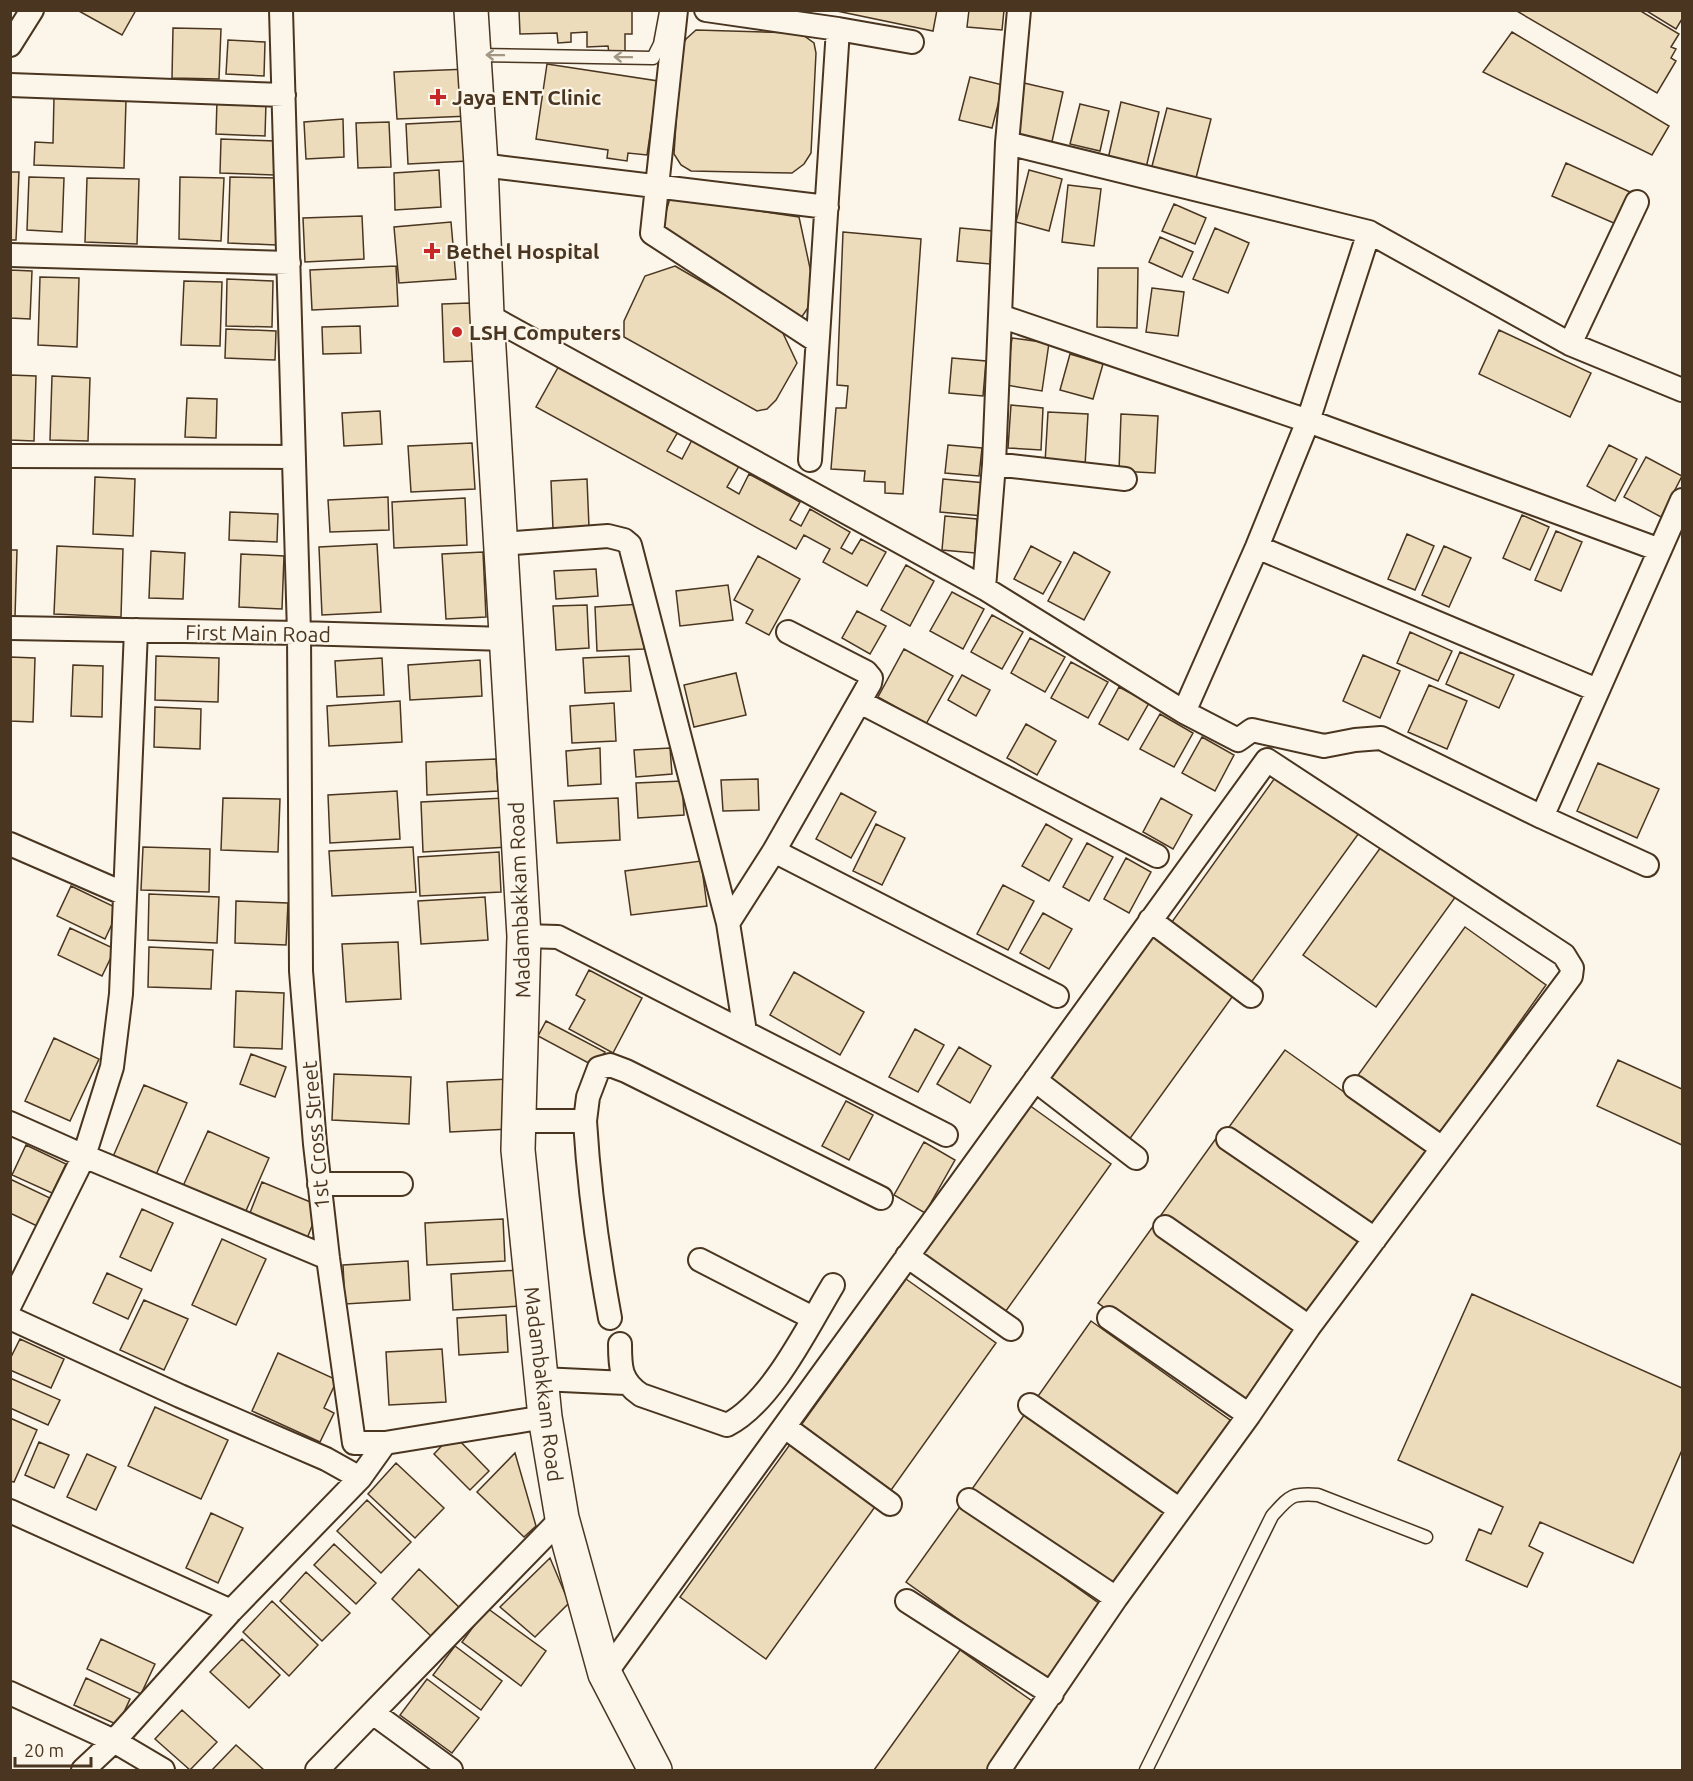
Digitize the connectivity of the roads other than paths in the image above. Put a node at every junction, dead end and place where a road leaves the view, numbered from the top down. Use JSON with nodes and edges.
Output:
{"nodes":[{"id":1,"x":32,"y":10,"type":"edge"},
{"id":2,"x":281,"y":10,"type":"edge"},
{"id":3,"x":471,"y":10,"type":"edge"},
{"id":4,"x":666,"y":10,"type":"edge"},
{"id":5,"x":676,"y":10,"type":"edge"},
{"id":6,"x":706,"y":10,"type":"edge"},
{"id":7,"x":1019,"y":10,"type":"edge"},
{"id":8,"x":838,"y":29,"type":"junction"},
{"id":9,"x":912,"y":42,"type":"dead end"},
{"id":10,"x":10,"y":45,"type":"edge"},
{"id":11,"x":473,"y":55,"type":"junction"},
{"id":12,"x":10,"y":85,"type":"edge"},
{"id":13,"x":284,"y":95,"type":"junction"},
{"id":14,"x":1007,"y":143,"type":"junction"},
{"id":15,"x":481,"y":165,"type":"junction"},
{"id":16,"x":657,"y":186,"type":"junction"},
{"id":17,"x":1637,"y":202,"type":"dead end"},
{"id":18,"x":827,"y":207,"type":"junction"},
{"id":19,"x":1369,"y":232,"type":"junction"},
{"id":20,"x":10,"y":255,"type":"edge"},
{"id":21,"x":289,"y":263,"type":"junction"},
{"id":22,"x":487,"y":315,"type":"junction"},
{"id":23,"x":1000,"y":316,"type":"junction"},
{"id":24,"x":817,"y":341,"type":"junction"},
{"id":25,"x":1570,"y":344,"type":"junction"},
{"id":26,"x":1683,"y":390,"type":"edge"},
{"id":27,"x":1308,"y":421,"type":"junction"},
{"id":28,"x":10,"y":456,"type":"edge"},
{"id":29,"x":294,"y":458,"type":"junction"},
{"id":30,"x":810,"y":460,"type":"dead end"},
{"id":31,"x":994,"y":464,"type":"junction"},
{"id":32,"x":1125,"y":479,"type":"dead end"},
{"id":33,"x":1683,"y":500,"type":"edge"},
{"id":34,"x":501,"y":544,"type":"junction"},
{"id":35,"x":1257,"y":547,"type":"junction"},
{"id":36,"x":1660,"y":550,"type":"junction"},
{"id":37,"x":984,"y":588,"type":"junction"},
{"id":38,"x":10,"y":628,"type":"edge"},
{"id":39,"x":136,"y":630,"type":"junction"},
{"id":40,"x":788,"y":632,"type":"dead end"},
{"id":41,"x":299,"y":633,"type":"junction"},
{"id":42,"x":506,"y":639,"type":"junction"},
{"id":43,"x":1597,"y":690,"type":"junction"},
{"id":44,"x":860,"y":702,"type":"junction"},
{"id":45,"x":1184,"y":712,"type":"junction"},
{"id":46,"x":1542,"y":817,"type":"junction"},
{"id":47,"x":10,"y":844,"type":"edge"},
{"id":48,"x":774,"y":851,"type":"junction"},
{"id":49,"x":1157,"y":856,"type":"dead end"},
{"id":50,"x":1647,"y":865,"type":"dead end"},
{"id":51,"x":125,"y":894,"type":"junction"},
{"id":52,"x":1150,"y":920,"type":"junction"},
{"id":53,"x":728,"y":923,"type":"junction"},
{"id":54,"x":524,"y":936,"type":"junction"},
{"id":55,"x":1057,"y":996,"type":"dead end"},
{"id":56,"x":1251,"y":996,"type":"dead end"},
{"id":57,"x":745,"y":1032,"type":"junction"},
{"id":58,"x":1035,"y":1080,"type":"junction"},
{"id":59,"x":1355,"y":1088,"type":"dead end"},
{"id":60,"x":519,"y":1121,"type":"junction"},
{"id":61,"x":585,"y":1121,"type":"junction"},
{"id":62,"x":10,"y":1123,"type":"edge"},
{"id":63,"x":946,"y":1135,"type":"dead end"},
{"id":64,"x":1228,"y":1139,"type":"dead end"},
{"id":65,"x":1442,"y":1148,"type":"junction"},
{"id":66,"x":84,"y":1156,"type":"junction"},
{"id":67,"x":1136,"y":1158,"type":"dead end"},
{"id":68,"x":319,"y":1184,"type":"junction"},
{"id":69,"x":401,"y":1184,"type":"dead end"},
{"id":70,"x":880,"y":1198,"type":"dead end"},
{"id":71,"x":1165,"y":1227,"type":"dead end"},
{"id":72,"x":1375,"y":1239,"type":"junction"},
{"id":73,"x":907,"y":1256,"type":"junction"},
{"id":74,"x":328,"y":1258,"type":"junction"},
{"id":75,"x":700,"y":1260,"type":"dead end"},
{"id":76,"x":833,"y":1285,"type":"dead end"},
{"id":77,"x":10,"y":1305,"type":"edge"},
{"id":78,"x":10,"y":1318,"type":"edge"},
{"id":79,"x":609,"y":1318,"type":"dead end"},
{"id":80,"x":813,"y":1318,"type":"junction"},
{"id":81,"x":1108,"y":1318,"type":"dead end"},
{"id":82,"x":1309,"y":1328,"type":"junction"},
{"id":83,"x":1011,"y":1329,"type":"dead end"},
{"id":84,"x":620,"y":1344,"type":"dead end"},
{"id":85,"x":541,"y":1379,"type":"junction"},
{"id":86,"x":626,"y":1383,"type":"junction"},
{"id":87,"x":1030,"y":1406,"type":"dead end"},
{"id":88,"x":1249,"y":1414,"type":"junction"},
{"id":89,"x":545,"y":1417,"type":"junction"},
{"id":90,"x":785,"y":1427,"type":"junction"},
{"id":91,"x":354,"y":1443,"type":"junction"},
{"id":92,"x":385,"y":1443,"type":"junction"},
{"id":93,"x":326,"y":1459,"type":"junction"},
{"id":94,"x":360,"y":1478,"type":"junction"},
{"id":95,"x":969,"y":1500,"type":"dead end"},
{"id":96,"x":890,"y":1504,"type":"dead end"},
{"id":97,"x":1180,"y":1510,"type":"junction"},
{"id":98,"x":10,"y":1511,"type":"edge"},
{"id":99,"x":562,"y":1518,"type":"junction"},
{"id":100,"x":1426,"y":1537,"type":"dead end"},
{"id":101,"x":1116,"y":1598,"type":"junction"},
{"id":102,"x":908,"y":1600,"type":"dead end"},
{"id":103,"x":231,"y":1611,"type":"junction"},
{"id":104,"x":605,"y":1674,"type":"junction"},
{"id":105,"x":10,"y":1693,"type":"edge"},
{"id":106,"x":1052,"y":1694,"type":"junction"},
{"id":107,"x":373,"y":1713,"type":"junction"},
{"id":108,"x":114,"y":1741,"type":"junction"},
{"id":109,"x":83,"y":1770,"type":"edge"},
{"id":110,"x":163,"y":1770,"type":"edge"},
{"id":111,"x":317,"y":1770,"type":"edge"},
{"id":112,"x":451,"y":1770,"type":"edge"},
{"id":113,"x":655,"y":1770,"type":"edge"},
{"id":114,"x":999,"y":1770,"type":"edge"},
{"id":115,"x":1146,"y":1770,"type":"edge"}],
"edges":[{"from":1,"to":10,"type":"street"},
{"from":2,"to":13,"type":"street","name":"1st Cross Street"},
{"from":3,"to":11,"type":"street","name":"Madambakkam Road"},
{"from":4,"to":11,"type":"lane","one_way":true},
{"from":5,"to":16,"type":"street"},
{"from":6,"to":8,"type":"street"},
{"from":7,"to":14,"type":"street"},
{"from":8,"to":9,"type":"street"},
{"from":8,"to":18,"type":"street"},
{"from":11,"to":15,"type":"street","name":"Madambakkam Road"},
{"from":12,"to":13,"type":"street"},
{"from":13,"to":21,"type":"street","name":"1st Cross Street"},
{"from":14,"to":19,"type":"street"},
{"from":14,"to":23,"type":"street"},
{"from":15,"to":16,"type":"street"},
{"from":15,"to":22,"type":"street","name":"Madambakkam Road"},
{"from":16,"to":18,"type":"street"},
{"from":16,"to":24,"type":"street"},
{"from":17,"to":25,"type":"street"},
{"from":18,"to":24,"type":"street"},
{"from":19,"to":25,"type":"street"},
{"from":19,"to":27,"type":"street"},
{"from":20,"to":21,"type":"street"},
{"from":21,"to":29,"type":"street","name":"1st Cross Street"},
{"from":22,"to":34,"type":"street","name":"Madambakkam Road"},
{"from":22,"to":37,"type":"street"},
{"from":23,"to":27,"type":"street"},
{"from":23,"to":31,"type":"street"},
{"from":24,"to":30,"type":"street"},
{"from":25,"to":26,"type":"street"},
{"from":27,"to":35,"type":"street"},
{"from":27,"to":36,"type":"street"},
{"from":28,"to":29,"type":"street"},
{"from":29,"to":41,"type":"street","name":"1st Cross Street"},
{"from":31,"to":32,"type":"street"},
{"from":31,"to":37,"type":"street"},
{"from":33,"to":36,"type":"street"},
{"from":34,"to":42,"type":"street","name":"Madambakkam Road"},
{"from":34,"to":53,"type":"street"},
{"from":35,"to":43,"type":"street"},
{"from":35,"to":45,"type":"street"},
{"from":36,"to":43,"type":"street"},
{"from":37,"to":45,"type":"street"},
{"from":38,"to":39,"type":"street","name":"First Main Road"},
{"from":39,"to":41,"type":"street","name":"First Main Road"},
{"from":39,"to":51,"type":"street"},
{"from":40,"to":44,"type":"street"},
{"from":41,"to":42,"type":"street","name":"First Main Road"},
{"from":41,"to":68,"type":"street","name":"1st Cross Street"},
{"from":42,"to":54,"type":"street","name":"Madambakkam Road"},
{"from":43,"to":46,"type":"street"},
{"from":44,"to":48,"type":"street"},
{"from":44,"to":49,"type":"street"},
{"from":45,"to":46,"type":"street"},
{"from":46,"to":50,"type":"street"},
{"from":47,"to":51,"type":"street"},
{"from":48,"to":53,"type":"street"},
{"from":48,"to":55,"type":"street"},
{"from":51,"to":66,"type":"street"},
{"from":52,"to":56,"type":"street"},
{"from":52,"to":58,"type":"street"},
{"from":52,"to":65,"type":"street"},
{"from":53,"to":57,"type":"street"},
{"from":54,"to":57,"type":"street"},
{"from":54,"to":60,"type":"street","name":"Madambakkam Road"},
{"from":57,"to":63,"type":"street"},
{"from":58,"to":67,"type":"street"},
{"from":58,"to":73,"type":"street"},
{"from":59,"to":65,"type":"street"},
{"from":60,"to":61,"type":"street"},
{"from":60,"to":85,"type":"street","name":"Madambakkam Road"},
{"from":61,"to":70,"type":"street"},
{"from":61,"to":79,"type":"street"},
{"from":62,"to":66,"type":"street"},
{"from":64,"to":72,"type":"street"},
{"from":65,"to":72,"type":"street"},
{"from":66,"to":74,"type":"street"},
{"from":66,"to":77,"type":"street"},
{"from":68,"to":69,"type":"street"},
{"from":68,"to":74,"type":"street","name":"1st Cross Street"},
{"from":71,"to":82,"type":"street"},
{"from":72,"to":82,"type":"street"},
{"from":73,"to":83,"type":"street"},
{"from":73,"to":90,"type":"street"},
{"from":74,"to":91,"type":"street","name":"1st Cross Street"},
{"from":75,"to":80,"type":"street"},
{"from":76,"to":80,"type":"street"},
{"from":78,"to":93,"type":"street"},
{"from":80,"to":86,"type":"street"},
{"from":81,"to":88,"type":"street"},
{"from":82,"to":88,"type":"street"},
{"from":84,"to":86,"type":"street"},
{"from":85,"to":86,"type":"street"},
{"from":85,"to":89,"type":"street","name":"Madambakkam Road"},
{"from":87,"to":97,"type":"street"},
{"from":88,"to":97,"type":"street"},
{"from":89,"to":92,"type":"street"},
{"from":89,"to":99,"type":"street","name":"Madambakkam Road"},
{"from":90,"to":96,"type":"street"},
{"from":90,"to":104,"type":"street"},
{"from":91,"to":92,"type":"street"},
{"from":91,"to":93,"type":"street"},
{"from":92,"to":94,"type":"street"},
{"from":93,"to":94,"type":"street"},
{"from":94,"to":103,"type":"street"},
{"from":95,"to":101,"type":"street"},
{"from":97,"to":101,"type":"street"},
{"from":98,"to":103,"type":"street"},
{"from":99,"to":104,"type":"street","name":"Madambakkam Road"},
{"from":99,"to":107,"type":"street"},
{"from":100,"to":115,"type":"lane"},
{"from":101,"to":106,"type":"street"},
{"from":102,"to":106,"type":"street"},
{"from":103,"to":108,"type":"street"},
{"from":104,"to":113,"type":"street","name":"Madambakkam Road"},
{"from":105,"to":108,"type":"street"},
{"from":106,"to":114,"type":"street"},
{"from":107,"to":111,"type":"street"},
{"from":107,"to":112,"type":"street"},
{"from":108,"to":109,"type":"street"},
{"from":108,"to":110,"type":"street"}]}
